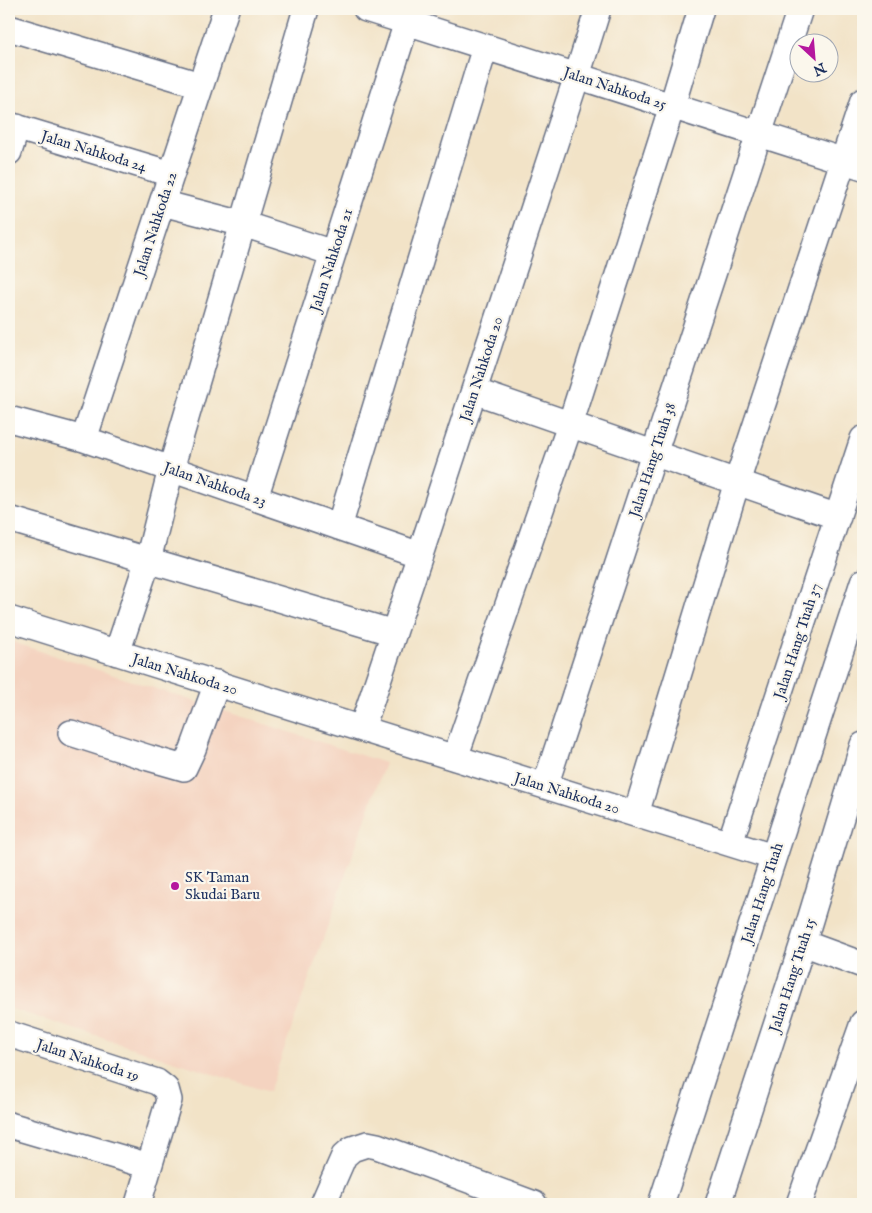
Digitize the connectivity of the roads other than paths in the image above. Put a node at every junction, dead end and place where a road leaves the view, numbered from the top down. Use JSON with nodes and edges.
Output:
{"nodes":[{"id":1,"x":226,"y":9,"type":"edge"},
{"id":2,"x":306,"y":9,"type":"edge"},
{"id":3,"x":366,"y":9,"type":"edge"},
{"id":4,"x":598,"y":9,"type":"edge"},
{"id":5,"x":701,"y":9,"type":"edge"},
{"id":6,"x":800,"y":9,"type":"edge"},
{"id":7,"x":407,"y":22,"type":"junction"},
{"id":8,"x":9,"y":28,"type":"edge"},
{"id":9,"x":486,"y":47,"type":"junction"},
{"id":10,"x":577,"y":76,"type":"junction"},
{"id":11,"x":200,"y":85,"type":"junction"},
{"id":12,"x":863,"y":102,"type":"edge"},
{"id":13,"x":672,"y":106,"type":"junction"},
{"id":14,"x":13,"y":126,"type":"edge"},
{"id":15,"x":759,"y":134,"type":"junction"},
{"id":16,"x":9,"y":152,"type":"edge"},
{"id":17,"x":854,"y":164,"type":"edge"},
{"id":18,"x":171,"y":174,"type":"junction"},
{"id":19,"x":162,"y":203,"type":"junction"},
{"id":20,"x":243,"y":224,"type":"junction"},
{"id":21,"x":333,"y":253,"type":"junction"},
{"id":22,"x":474,"y":391,"type":"junction"},
{"id":23,"x":9,"y":419,"type":"edge"},
{"id":24,"x":570,"y":425,"type":"junction"},
{"id":25,"x":863,"y":439,"type":"edge"},
{"id":26,"x":84,"y":440,"type":"junction"},
{"id":27,"x":654,"y":454,"type":"junction"},
{"id":28,"x":171,"y":469,"type":"junction"},
{"id":29,"x":737,"y":482,"type":"junction"},
{"id":30,"x":255,"y":498,"type":"junction"},
{"id":31,"x":838,"y":517,"type":"junction"},
{"id":32,"x":9,"y":519,"type":"edge"},
{"id":33,"x":340,"y":527,"type":"junction"},
{"id":34,"x":420,"y":555,"type":"junction"},
{"id":35,"x":148,"y":560,"type":"junction"},
{"id":36,"x":863,"y":582,"type":"edge"},
{"id":37,"x":9,"y":619,"type":"edge"},
{"id":38,"x":394,"y":633,"type":"junction"},
{"id":39,"x":853,"y":650,"type":"edge"},
{"id":40,"x":117,"y":652,"type":"junction"},
{"id":41,"x":217,"y":684,"type":"junction"},
{"id":42,"x":362,"y":728,"type":"junction"},
{"id":43,"x":71,"y":733,"type":"dead end"},
{"id":44,"x":863,"y":745,"type":"edge"},
{"id":45,"x":455,"y":758,"type":"junction"},
{"id":46,"x":545,"y":786,"type":"junction"},
{"id":47,"x":636,"y":814,"type":"junction"},
{"id":48,"x":730,"y":843,"type":"junction"},
{"id":49,"x":773,"y":857,"type":"junction"},
{"id":50,"x":803,"y":943,"type":"junction"},
{"id":51,"x":863,"y":965,"type":"edge"},
{"id":52,"x":863,"y":1023,"type":"edge"},
{"id":53,"x":9,"y":1034,"type":"edge"},
{"id":54,"x":9,"y":1124,"type":"edge"},
{"id":55,"x":149,"y":1166,"type":"junction"},
{"id":56,"x":138,"y":1204,"type":"edge"},
{"id":57,"x":323,"y":1204,"type":"edge"},
{"id":58,"x":534,"y":1204,"type":"edge"},
{"id":59,"x":661,"y":1204,"type":"edge"},
{"id":60,"x":718,"y":1204,"type":"edge"},
{"id":61,"x":799,"y":1204,"type":"edge"}],
"edges":[{"from":1,"to":11,"type":"street","name":"Jalan Nahkoda 22"},
{"from":2,"to":20,"type":"street"},
{"from":3,"to":7,"type":"street","name":"Jalan Nahkoda 25"},
{"from":4,"to":10,"type":"street","name":"Jalan Nahkoda 20"},
{"from":5,"to":13,"type":"street"},
{"from":6,"to":15,"type":"street","name":"Jalan Hang Tuah 38"},
{"from":7,"to":9,"type":"street","name":"Jalan Nahkoda 25"},
{"from":7,"to":21,"type":"street","name":"Jalan Nahkoda 21"},
{"from":8,"to":11,"type":"street"},
{"from":9,"to":10,"type":"street","name":"Jalan Nahkoda 25"},
{"from":9,"to":33,"type":"street"},
{"from":10,"to":13,"type":"street","name":"Jalan Nahkoda 25"},
{"from":10,"to":22,"type":"street","name":"Jalan Nahkoda 20"},
{"from":11,"to":18,"type":"street","name":"Jalan Nahkoda 22"},
{"from":12,"to":17,"type":"street"},
{"from":13,"to":15,"type":"street","name":"Jalan Nahkoda 25"},
{"from":13,"to":24,"type":"street"},
{"from":14,"to":16,"type":"street","name":"Jalan Nahkoda 24"},
{"from":14,"to":18,"type":"street","name":"Jalan Nahkoda 24"},
{"from":15,"to":17,"type":"street","name":"Jalan Nahkoda 25"},
{"from":15,"to":27,"type":"street","name":"Jalan Hang Tuah 38"},
{"from":17,"to":29,"type":"street"},
{"from":18,"to":19,"type":"street","name":"Jalan Nahkoda 22"},
{"from":19,"to":20,"type":"street"},
{"from":19,"to":26,"type":"street","name":"Jalan Nahkoda 22"},
{"from":20,"to":21,"type":"street"},
{"from":20,"to":28,"type":"street"},
{"from":21,"to":30,"type":"street","name":"Jalan Nahkoda 21"},
{"from":22,"to":24,"type":"street"},
{"from":22,"to":34,"type":"street","name":"Jalan Nahkoda 20"},
{"from":23,"to":26,"type":"street","name":"Jalan Nahkoda 23"},
{"from":24,"to":27,"type":"street"},
{"from":24,"to":45,"type":"street"},
{"from":25,"to":31,"type":"street","name":"Jalan Hang Tuah 37"},
{"from":26,"to":28,"type":"street","name":"Jalan Nahkoda 23"},
{"from":27,"to":29,"type":"street"},
{"from":27,"to":46,"type":"street","name":"Jalan Hang Tuah 38"},
{"from":28,"to":30,"type":"street","name":"Jalan Nahkoda 23"},
{"from":28,"to":35,"type":"street"},
{"from":29,"to":31,"type":"street"},
{"from":29,"to":47,"type":"street"},
{"from":30,"to":33,"type":"street","name":"Jalan Nahkoda 23"},
{"from":31,"to":48,"type":"street","name":"Jalan Hang Tuah 37"},
{"from":32,"to":35,"type":"street"},
{"from":33,"to":34,"type":"street","name":"Jalan Nahkoda 23"},
{"from":34,"to":38,"type":"street","name":"Jalan Nahkoda 20"},
{"from":35,"to":38,"type":"street"},
{"from":35,"to":40,"type":"street"},
{"from":36,"to":39,"type":"street","name":"Jalan Hang Tuah"},
{"from":37,"to":40,"type":"street","name":"Jalan Nahkoda 20"},
{"from":38,"to":42,"type":"street","name":"Jalan Nahkoda 20"},
{"from":39,"to":49,"type":"street","name":"Jalan Hang Tuah"},
{"from":40,"to":41,"type":"street","name":"Jalan Nahkoda 20"},
{"from":41,"to":42,"type":"street","name":"Jalan Nahkoda 20"},
{"from":41,"to":43,"type":"street"},
{"from":42,"to":45,"type":"street","name":"Jalan Nahkoda 20"},
{"from":44,"to":50,"type":"street","name":"Jalan Hang Tuah 15"},
{"from":45,"to":46,"type":"street","name":"Jalan Nahkoda 20"},
{"from":46,"to":47,"type":"street","name":"Jalan Nahkoda 20"},
{"from":47,"to":48,"type":"street","name":"Jalan Nahkoda 20"},
{"from":48,"to":49,"type":"street","name":"Jalan Nahkoda 20"},
{"from":49,"to":59,"type":"street","name":"Jalan Hang Tuah"},
{"from":50,"to":51,"type":"street"},
{"from":50,"to":60,"type":"street","name":"Jalan Hang Tuah 15"},
{"from":52,"to":61,"type":"street"},
{"from":53,"to":55,"type":"street","name":"Jalan Nahkoda 19"},
{"from":54,"to":55,"type":"street"},
{"from":55,"to":56,"type":"street"},
{"from":57,"to":58,"type":"street"}]}
